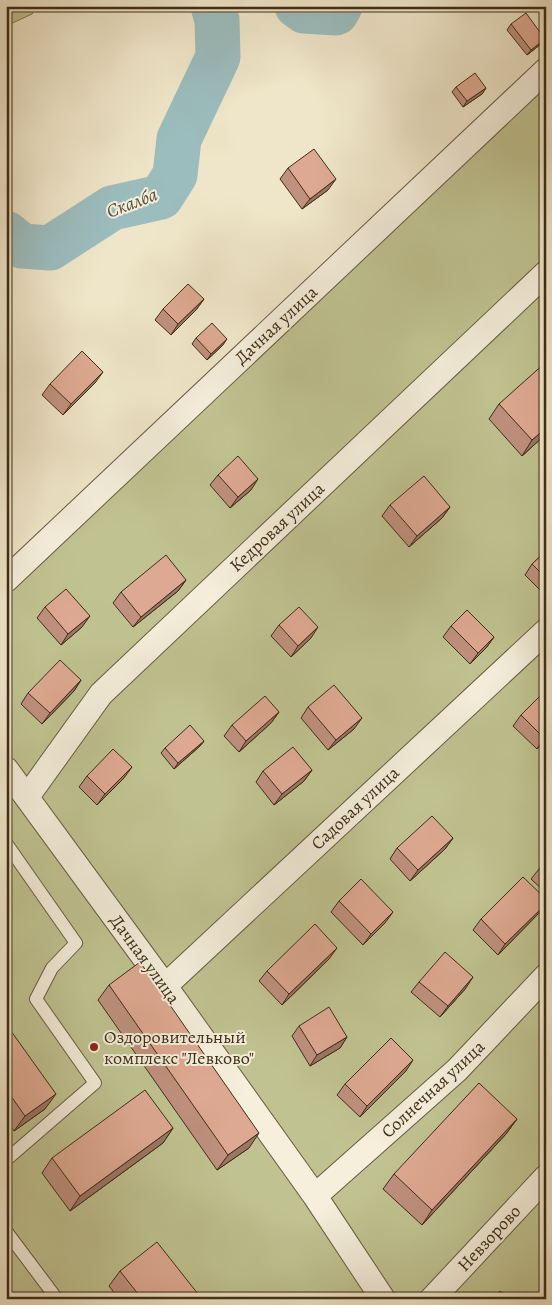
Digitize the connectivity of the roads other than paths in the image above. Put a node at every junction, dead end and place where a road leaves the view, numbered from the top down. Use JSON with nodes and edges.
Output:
{"nodes":[{"id":1,"x":546,"y":70,"type":"edge"},
{"id":2,"x":546,"y":273,"type":"edge"},
{"id":3,"x":6,"y":580,"type":"edge"},
{"id":4,"x":546,"y":631,"type":"edge"},
{"id":5,"x":6,"y":770,"type":"edge"},
{"id":6,"x":27,"y":797,"type":"junction"},
{"id":7,"x":6,"y":843,"type":"edge"},
{"id":8,"x":546,"y":976,"type":"edge"},
{"id":9,"x":165,"y":986,"type":"junction"},
{"id":10,"x":6,"y":1160,"type":"edge"},
{"id":11,"x":546,"y":1177,"type":"edge"},
{"id":12,"x":315,"y":1196,"type":"junction"},
{"id":13,"x":6,"y":1231,"type":"edge"},
{"id":14,"x":57,"y":1299,"type":"edge"},
{"id":15,"x":383,"y":1299,"type":"edge"},
{"id":16,"x":432,"y":1299,"type":"edge"}],
"edges":[{"from":1,"to":3,"type":"street","name":"Дачная улица"},
{"from":2,"to":6,"type":"street","name":"Кедровая улица"},
{"from":4,"to":9,"type":"street","name":"Садовая улица"},
{"from":5,"to":6,"type":"street","name":"Дачная улица"},
{"from":6,"to":9,"type":"street","name":"Дачная улица"},
{"from":7,"to":10,"type":"lane"},
{"from":8,"to":12,"type":"street","name":"Солнечная улица"},
{"from":9,"to":12,"type":"street","name":"Дачная улица"},
{"from":11,"to":16,"type":"street","name":"Невзорово"},
{"from":12,"to":15,"type":"street","name":"Дачная улица"},
{"from":13,"to":14,"type":"lane"}]}
